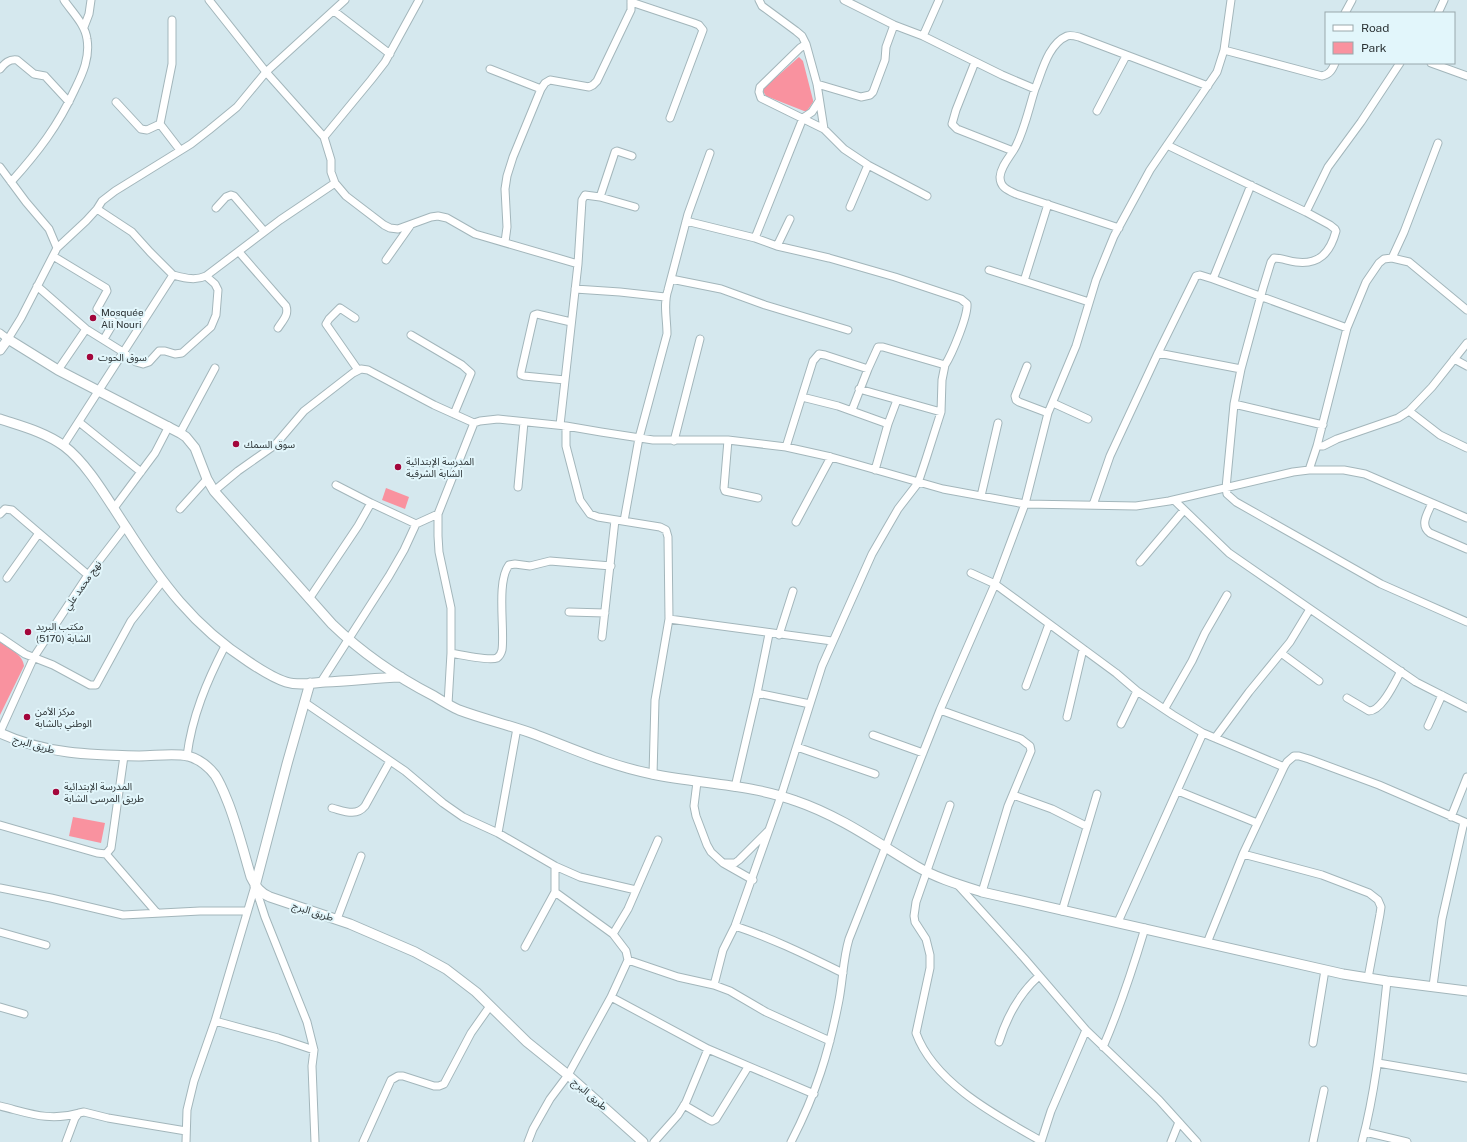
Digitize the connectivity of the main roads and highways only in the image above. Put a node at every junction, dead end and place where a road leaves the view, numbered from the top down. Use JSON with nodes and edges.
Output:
{"nodes":[{"id":1,"x":0,"y":350,"type":"edge"},
{"id":2,"x":0,"y":419,"type":"edge"},
{"id":3,"x":401,"y":678,"type":"junction"},
{"id":4,"x":310,"y":683,"type":"junction"},
{"id":5,"x":0,"y":732,"type":"edge"},
{"id":6,"x":255,"y":886,"type":"junction"},
{"id":7,"x":1467,"y":990,"type":"edge"},
{"id":8,"x":642,"y":1142,"type":"edge"}],
"edges":[{"from":1,"to":3,"type":"main road"},
{"from":2,"to":4,"type":"main road"},
{"from":3,"to":4,"type":"main road"},
{"from":3,"to":7,"type":"main road"},
{"from":4,"to":6,"type":"main road"},
{"from":5,"to":6,"type":"main road","name":"طريق البرج"},
{"from":6,"to":8,"type":"main road","name":"طريق البرج"}]}
